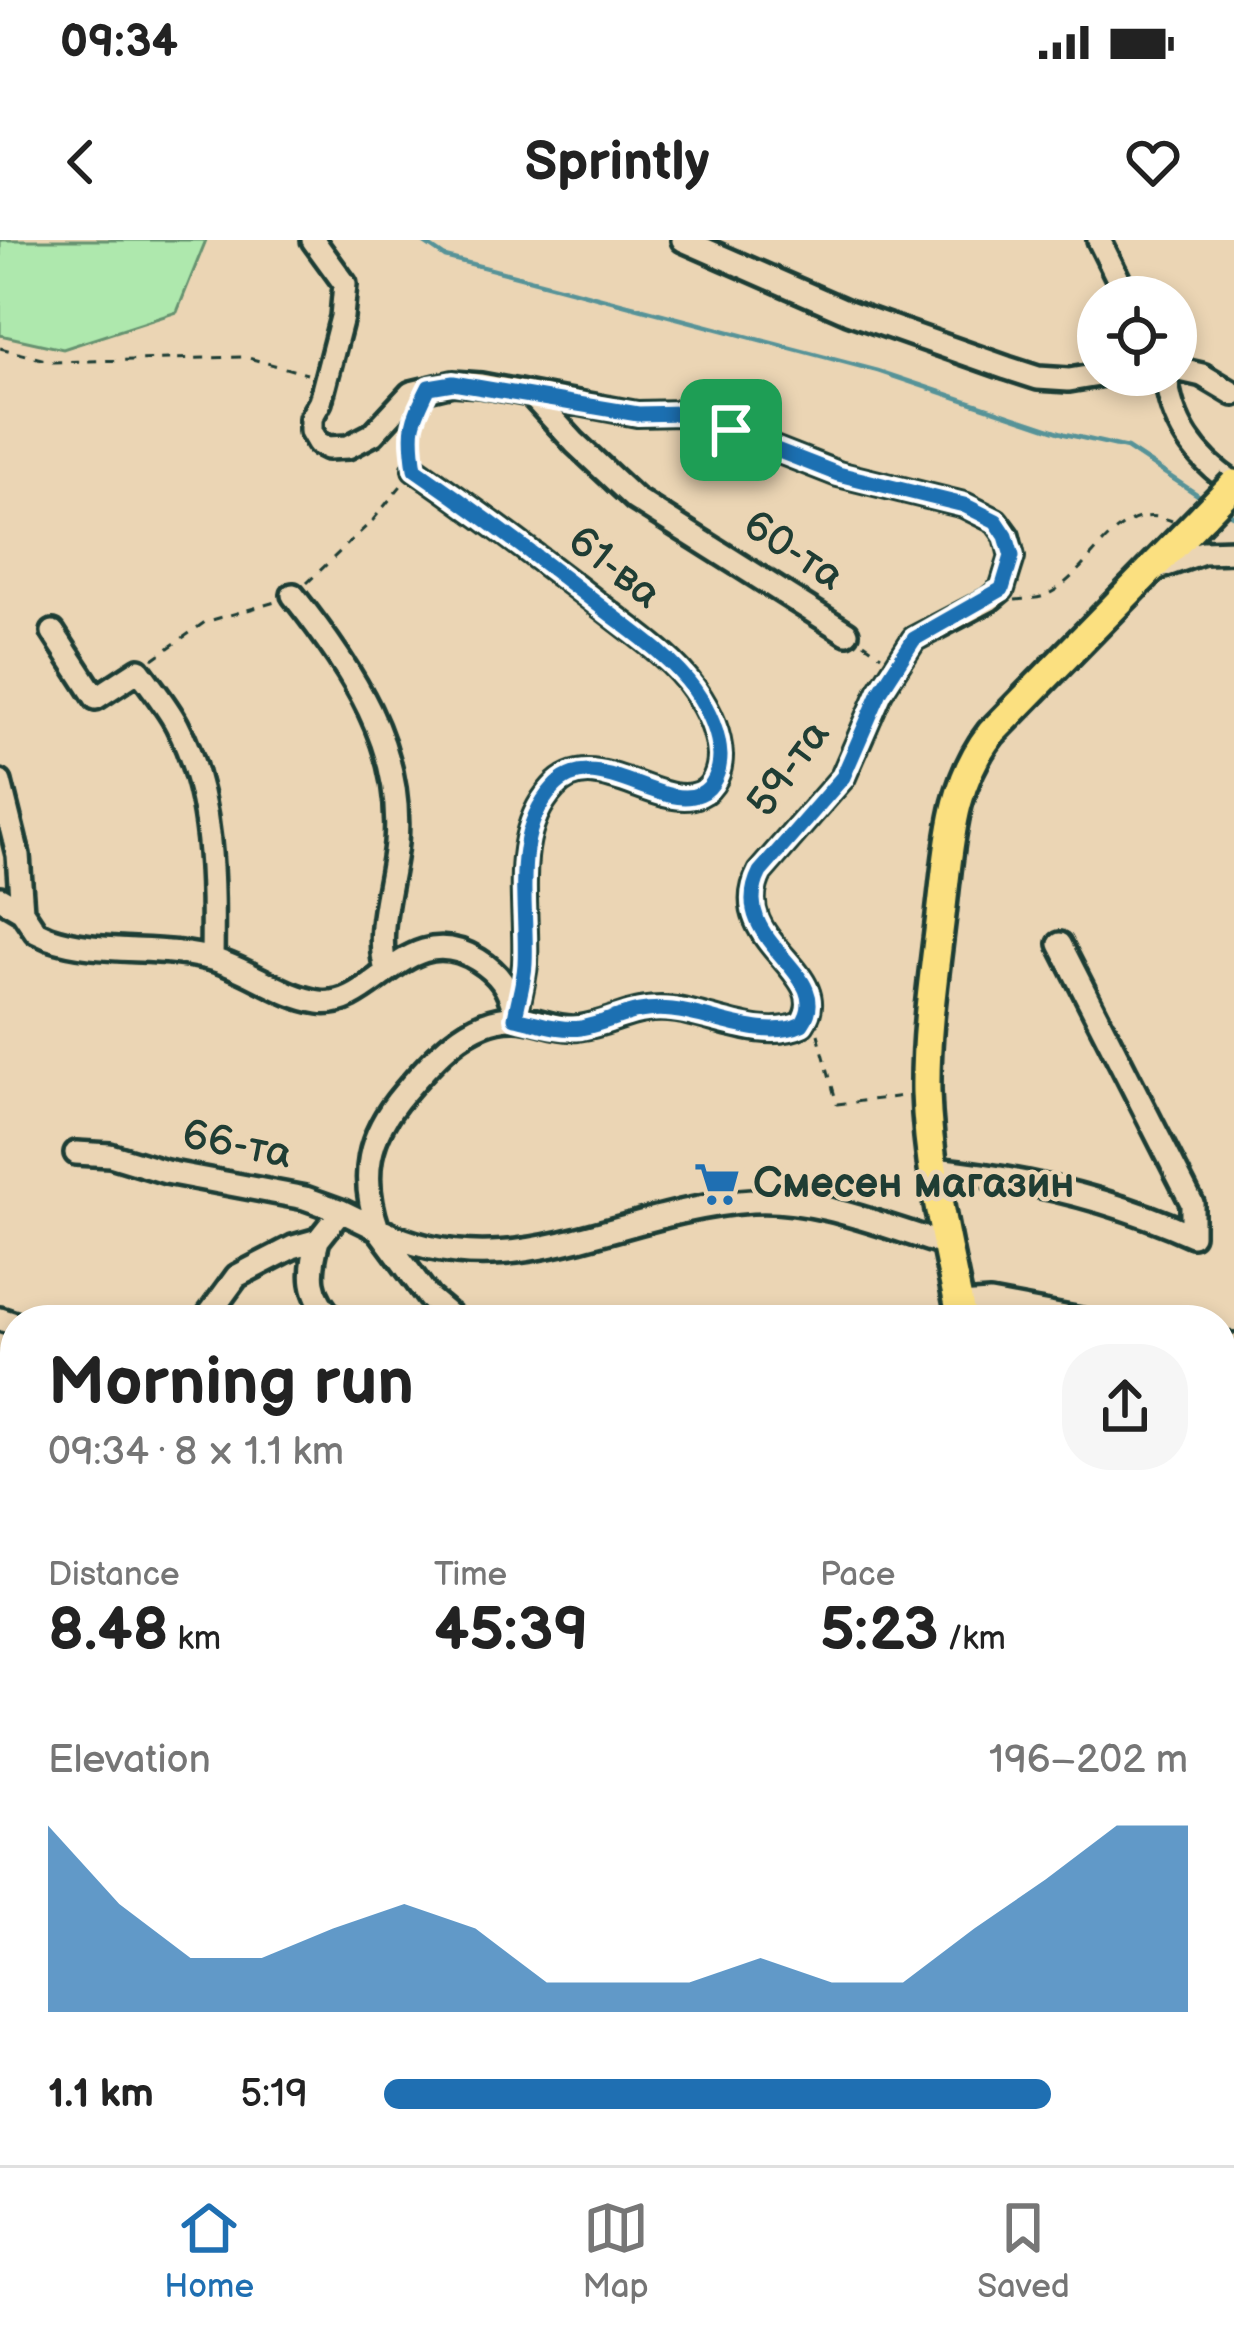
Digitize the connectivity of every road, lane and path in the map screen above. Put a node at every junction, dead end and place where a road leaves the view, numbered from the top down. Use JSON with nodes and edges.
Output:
{"nodes":[{"id":1,"x":313,"y":240,"type":"edge"},
{"id":2,"x":683,"y":240,"type":"edge"},
{"id":3,"x":1099,"y":240,"type":"edge"},
{"id":4,"x":1117,"y":276,"type":"edge"},
{"id":5,"x":0,"y":348,"type":"edge"},
{"id":6,"x":1197,"y":374,"type":"edge"},
{"id":7,"x":326,"y":379,"type":"junction"},
{"id":8,"x":1077,"y":379,"type":"edge"},
{"id":9,"x":429,"y":387,"type":"junction"},
{"id":10,"x":1234,"y":394,"type":"edge"},
{"id":11,"x":1171,"y":396,"type":"edge"},
{"id":12,"x":533,"y":397,"type":"junction"},
{"id":13,"x":415,"y":469,"type":"joint"},
{"id":14,"x":1234,"y":484,"type":"edge"},
{"id":15,"x":1198,"y":521,"type":"junction"},
{"id":16,"x":1234,"y":551,"type":"edge"},
{"id":17,"x":1152,"y":570,"type":"junction"},
{"id":18,"x":293,"y":595,"type":"dead end"},
{"id":19,"x":989,"y":599,"type":"junction"},
{"id":20,"x":53,"y":632,"type":"dead end"},
{"id":21,"x":848,"y":633,"type":"joint"},
{"id":22,"x":896,"y":664,"type":"junction"},
{"id":23,"x":0,"y":782,"type":"edge"},
{"id":24,"x":0,"y":898,"type":"edge"},
{"id":25,"x":22,"y":911,"type":"junction"},
{"id":26,"x":1060,"y":944,"type":"dead end"},
{"id":27,"x":212,"y":958,"type":"junction"},
{"id":28,"x":386,"y":971,"type":"junction"},
{"id":29,"x":809,"y":1010,"type":"junction"},
{"id":30,"x":515,"y":1018,"type":"junction"},
{"id":31,"x":926,"y":1094,"type":"junction"},
{"id":32,"x":76,"y":1153,"type":"dead end"},
{"id":33,"x":934,"y":1169,"type":"junction"},
{"id":34,"x":340,"y":1211,"type":"junction"},
{"id":35,"x":378,"y":1229,"type":"junction"},
{"id":36,"x":318,"y":1240,"type":"junction"},
{"id":37,"x":947,"y":1245,"type":"junction"},
{"id":38,"x":216,"y":1305,"type":"edge"},
{"id":39,"x":323,"y":1305,"type":"edge"},
{"id":40,"x":437,"y":1305,"type":"edge"},
{"id":41,"x":960,"y":1305,"type":"edge"}],
"edges":[{"from":1,"to":7,"type":"street"},
{"from":2,"to":8,"type":"street"},
{"from":3,"to":4,"type":"street"},
{"from":5,"to":7,"type":"path"},
{"from":6,"to":10,"type":"street"},
{"from":7,"to":9,"type":"street"},
{"from":9,"to":12,"type":"street"},
{"from":9,"to":13,"type":"path"},
{"from":11,"to":14,"type":"street"},
{"from":12,"to":19,"type":"street"},
{"from":12,"to":21,"type":"street","name":"60-та"},
{"from":13,"to":30,"type":"street","name":"61-ва"},
{"from":14,"to":15,"type":"main road","bridge":true},
{"from":15,"to":17,"type":"main road"},
{"from":15,"to":19,"type":"path"},
{"from":16,"to":17,"type":"street"},
{"from":17,"to":31,"type":"main road"},
{"from":18,"to":28,"type":"street"},
{"from":19,"to":22,"type":"street","name":"59-та"},
{"from":20,"to":27,"type":"street"},
{"from":21,"to":22,"type":"path"},
{"from":22,"to":29,"type":"street","name":"59-та"},
{"from":23,"to":25,"type":"street"},
{"from":24,"to":25,"type":"street"},
{"from":25,"to":27,"type":"street"},
{"from":26,"to":33,"type":"street"},
{"from":27,"to":28,"type":"street"},
{"from":28,"to":30,"type":"street"},
{"from":29,"to":30,"type":"street"},
{"from":29,"to":31,"type":"path"},
{"from":30,"to":35,"type":"street"},
{"from":31,"to":33,"type":"main road"},
{"from":32,"to":34,"type":"street","name":"66-та"},
{"from":33,"to":37,"type":"main road"},
{"from":34,"to":35,"type":"street","name":"66-та"},
{"from":34,"to":36,"type":"street"},
{"from":35,"to":37,"type":"street"},
{"from":35,"to":40,"type":"street"},
{"from":36,"to":38,"type":"street"},
{"from":36,"to":39,"type":"street"},
{"from":37,"to":41,"type":"main road"}]}
